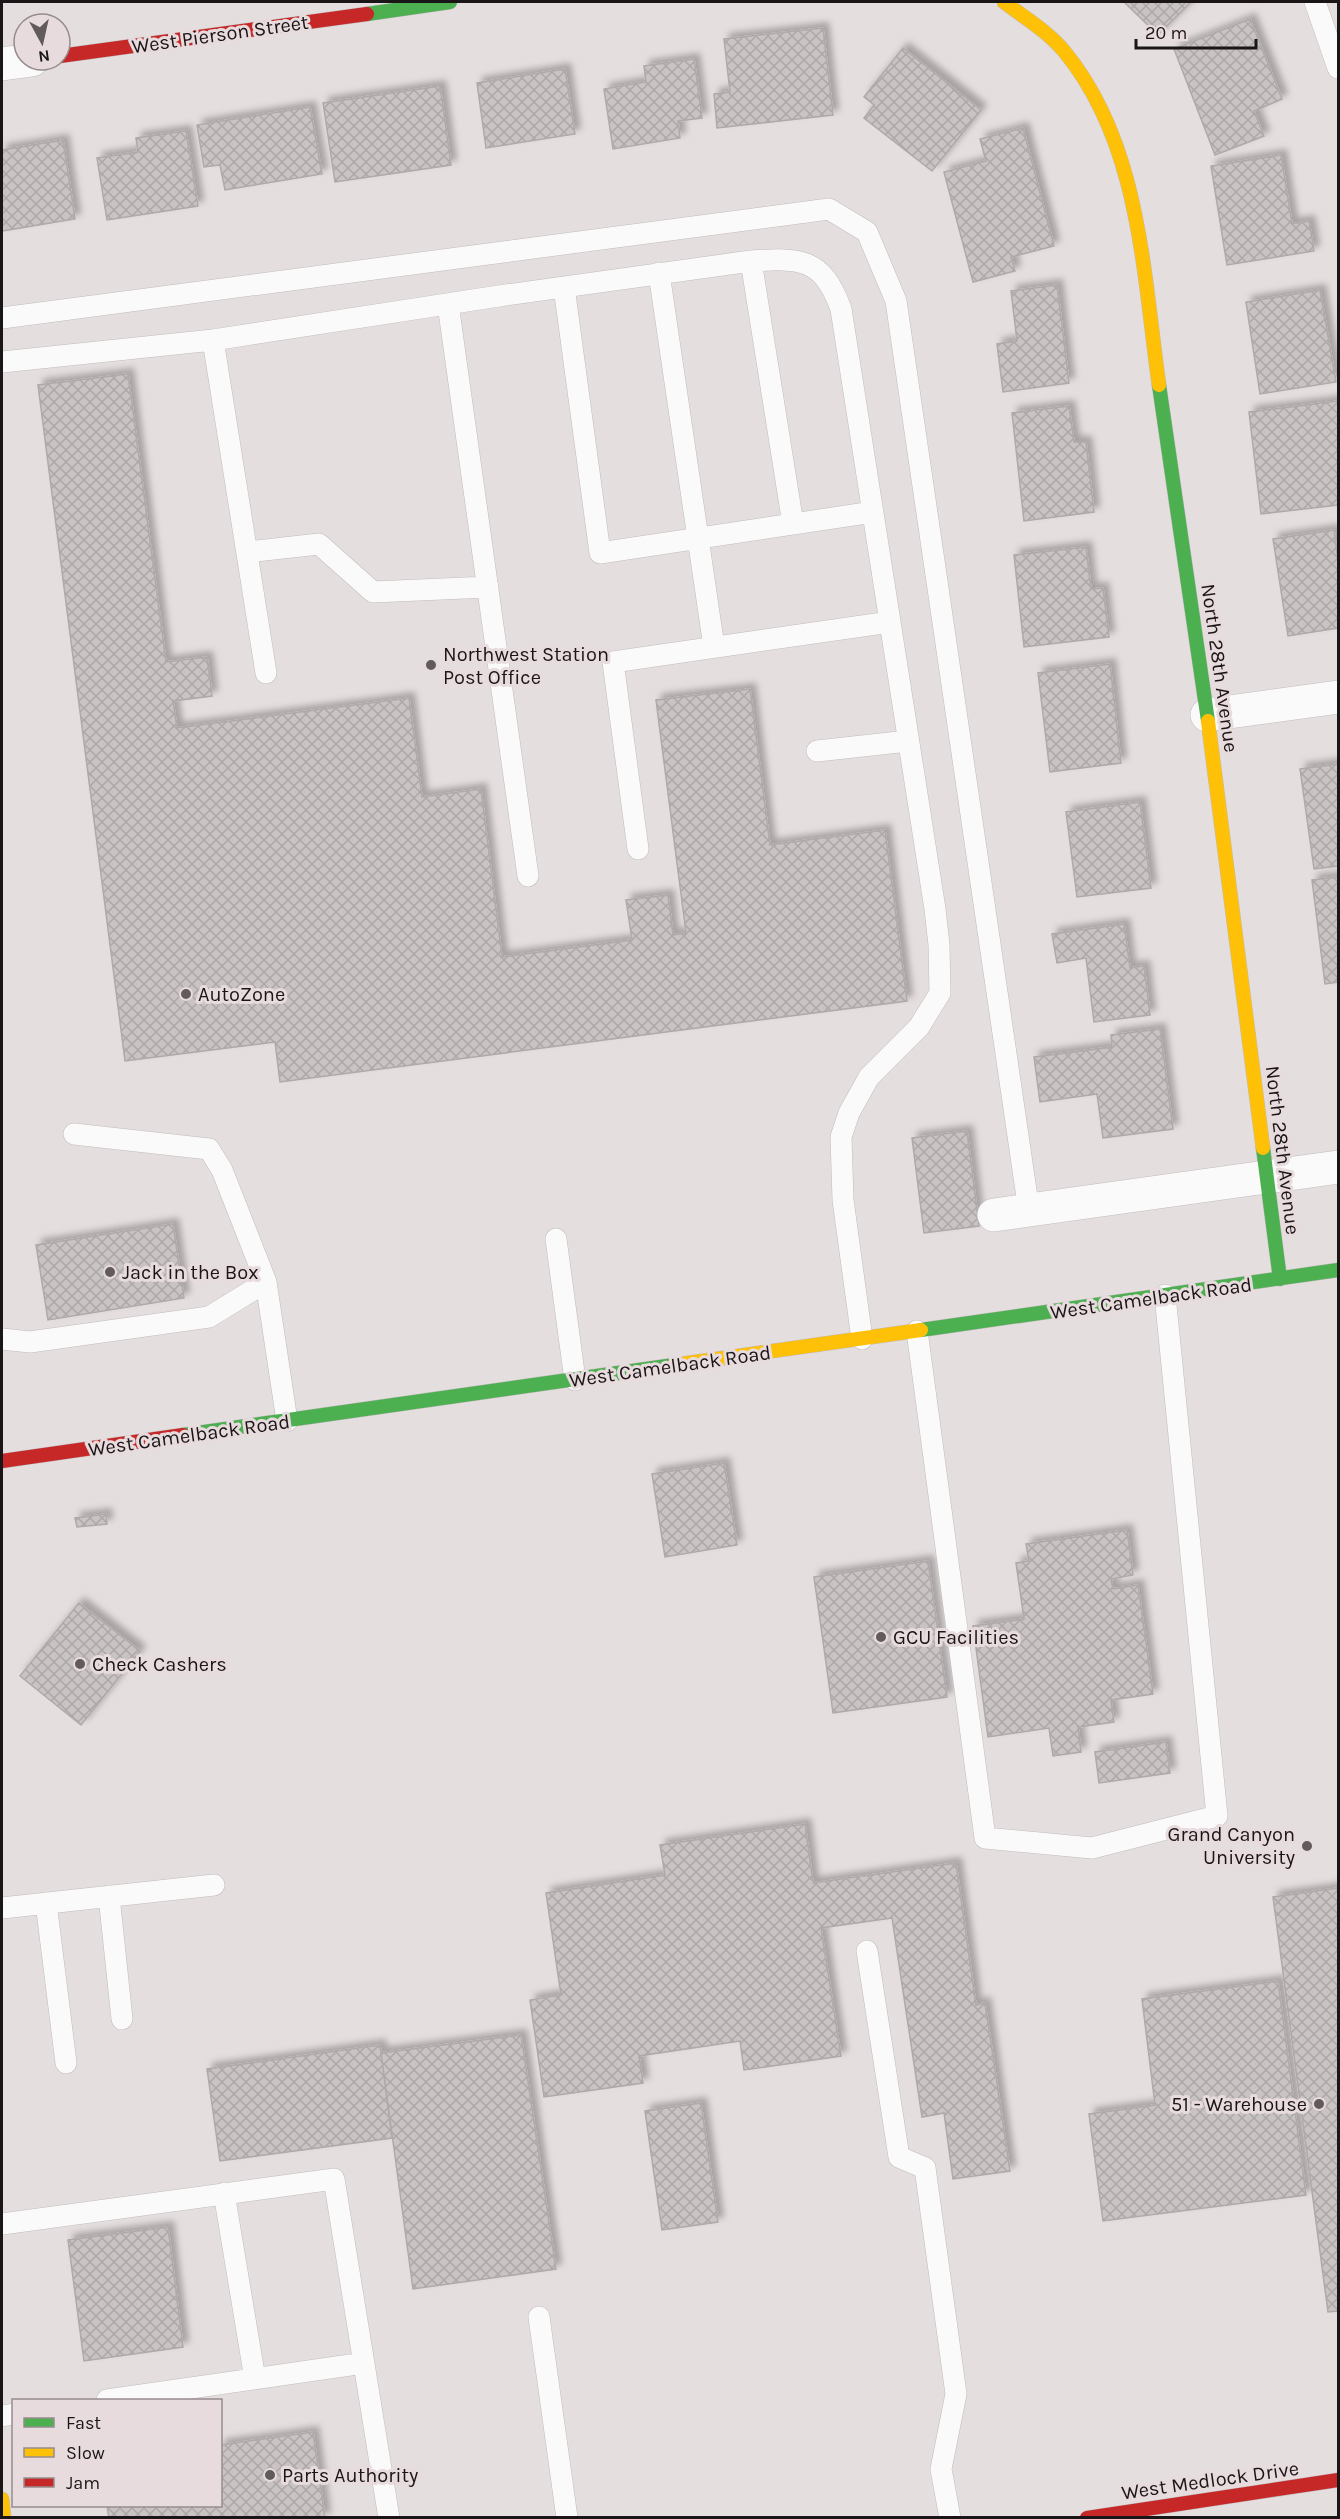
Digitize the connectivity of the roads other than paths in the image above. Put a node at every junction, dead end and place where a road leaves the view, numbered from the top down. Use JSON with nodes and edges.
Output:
{"nodes":[{"id":1,"x":450,"y":2,"type":"edge"},
{"id":2,"x":1004,"y":2,"type":"edge"},
{"id":3,"x":1315,"y":2,"type":"edge"},
{"id":4,"x":72,"y":54,"type":"edge"},
{"id":5,"x":1338,"y":68,"type":"edge"},
{"id":6,"x":751,"y":261,"type":"junction"},
{"id":7,"x":659,"y":273,"type":"junction"},
{"id":8,"x":564,"y":287,"type":"junction"},
{"id":9,"x":448,"y":304,"type":"junction"},
{"id":10,"x":2,"y":318,"type":"edge"},
{"id":11,"x":213,"y":340,"type":"junction"},
{"id":12,"x":2,"y":363,"type":"edge"},
{"id":13,"x":873,"y":512,"type":"junction"},
{"id":14,"x":793,"y":524,"type":"junction"},
{"id":15,"x":699,"y":538,"type":"junction"},
{"id":16,"x":247,"y":552,"type":"junction"},
{"id":17,"x":488,"y":587,"type":"junction"},
{"id":18,"x":890,"y":622,"type":"junction"},
{"id":19,"x":714,"y":647,"type":"junction"},
{"id":20,"x":266,"y":673,"type":"dead end"},
{"id":21,"x":1338,"y":697,"type":"edge"},
{"id":22,"x":1207,"y":715,"type":"junction"},
{"id":23,"x":909,"y":741,"type":"junction"},
{"id":24,"x":817,"y":752,"type":"dead end"},
{"id":25,"x":638,"y":849,"type":"dead end"},
{"id":26,"x":528,"y":876,"type":"dead end"},
{"id":27,"x":74,"y":1134,"type":"dead end"},
{"id":28,"x":1338,"y":1167,"type":"edge"},
{"id":29,"x":1267,"y":1178,"type":"junction"},
{"id":30,"x":1029,"y":1211,"type":"junction"},
{"id":31,"x":994,"y":1215,"type":"dead end"},
{"id":32,"x":556,"y":1239,"type":"dead end"},
{"id":33,"x":1338,"y":1270,"type":"edge"},
{"id":34,"x":1280,"y":1279,"type":"junction"},
{"id":35,"x":266,"y":1282,"type":"junction"},
{"id":36,"x":1165,"y":1295,"type":"junction"},
{"id":37,"x":917,"y":1331,"type":"junction"},
{"id":38,"x":862,"y":1339,"type":"junction"},
{"id":39,"x":2,"y":1340,"type":"edge"},
{"id":40,"x":575,"y":1380,"type":"junction"},
{"id":41,"x":287,"y":1421,"type":"junction"},
{"id":42,"x":2,"y":1461,"type":"edge"},
{"id":43,"x":214,"y":1885,"type":"dead end"},
{"id":44,"x":109,"y":1896,"type":"junction"},
{"id":45,"x":46,"y":1903,"type":"junction"},
{"id":46,"x":2,"y":1908,"type":"edge"},
{"id":47,"x":867,"y":1952,"type":"dead end"},
{"id":48,"x":122,"y":2019,"type":"dead end"},
{"id":49,"x":66,"y":2063,"type":"dead end"},
{"id":50,"x":224,"y":2193,"type":"junction"},
{"id":51,"x":2,"y":2224,"type":"edge"},
{"id":52,"x":539,"y":2317,"type":"dead end"},
{"id":53,"x":364,"y":2363,"type":"junction"},
{"id":54,"x":255,"y":2379,"type":"junction"},
{"id":55,"x":114,"y":2399,"type":"edge"},
{"id":56,"x":1338,"y":2480,"type":"edge"},
{"id":57,"x":2,"y":2499,"type":"edge"},
{"id":58,"x":4,"y":2517,"type":"edge"},
{"id":59,"x":389,"y":2517,"type":"edge"},
{"id":60,"x":567,"y":2517,"type":"edge"},
{"id":61,"x":950,"y":2517,"type":"edge"},
{"id":62,"x":1087,"y":2517,"type":"edge"}],
"edges":[{"from":1,"to":4,"type":"street","name":"West Pierson Street"},
{"from":2,"to":22,"type":"street","name":"North 28th Avenue"},
{"from":3,"to":5,"type":"lane"},
{"from":6,"to":7,"type":"lane"},
{"from":6,"to":13,"type":"lane"},
{"from":6,"to":14,"type":"lane"},
{"from":7,"to":8,"type":"lane"},
{"from":7,"to":15,"type":"lane"},
{"from":8,"to":9,"type":"lane"},
{"from":8,"to":15,"type":"lane"},
{"from":9,"to":11,"type":"lane"},
{"from":9,"to":17,"type":"lane"},
{"from":10,"to":30,"type":"lane"},
{"from":11,"to":12,"type":"lane"},
{"from":11,"to":16,"type":"lane"},
{"from":13,"to":14,"type":"lane"},
{"from":13,"to":18,"type":"lane"},
{"from":14,"to":15,"type":"lane"},
{"from":15,"to":19,"type":"lane"},
{"from":16,"to":17,"type":"lane"},
{"from":16,"to":20,"type":"lane"},
{"from":17,"to":26,"type":"lane"},
{"from":18,"to":19,"type":"lane"},
{"from":18,"to":23,"type":"lane"},
{"from":19,"to":25,"type":"lane"},
{"from":21,"to":22,"type":"street"},
{"from":22,"to":29,"type":"street","name":"North 28th Avenue"},
{"from":23,"to":24,"type":"lane"},
{"from":23,"to":38,"type":"lane"},
{"from":27,"to":35,"type":"lane"},
{"from":28,"to":29,"type":"street"},
{"from":29,"to":30,"type":"street"},
{"from":29,"to":34,"type":"street","name":"North 28th Avenue"},
{"from":30,"to":31,"type":"street"},
{"from":32,"to":40,"type":"lane"},
{"from":33,"to":34,"type":"street","name":"West Camelback Road"},
{"from":34,"to":36,"type":"street","name":"West Camelback Road"},
{"from":35,"to":39,"type":"lane"},
{"from":35,"to":41,"type":"lane"},
{"from":36,"to":37,"type":"street","name":"West Camelback Road"},
{"from":36,"to":37,"type":"lane"},
{"from":37,"to":38,"type":"street","name":"West Camelback Road"},
{"from":38,"to":40,"type":"street","name":"West Camelback Road"},
{"from":40,"to":41,"type":"street","name":"West Camelback Road"},
{"from":41,"to":42,"type":"street","name":"West Camelback Road"},
{"from":43,"to":44,"type":"lane"},
{"from":44,"to":45,"type":"lane"},
{"from":44,"to":48,"type":"lane"},
{"from":45,"to":46,"type":"lane"},
{"from":45,"to":49,"type":"lane"},
{"from":47,"to":61,"type":"lane"},
{"from":50,"to":51,"type":"lane"},
{"from":50,"to":53,"type":"lane"},
{"from":50,"to":54,"type":"lane"},
{"from":52,"to":60,"type":"lane"},
{"from":53,"to":54,"type":"lane"},
{"from":53,"to":59,"type":"lane"},
{"from":54,"to":55,"type":"lane"},
{"from":56,"to":62,"type":"street","name":"West Medlock Drive"},
{"from":57,"to":58,"type":"street"}]}
